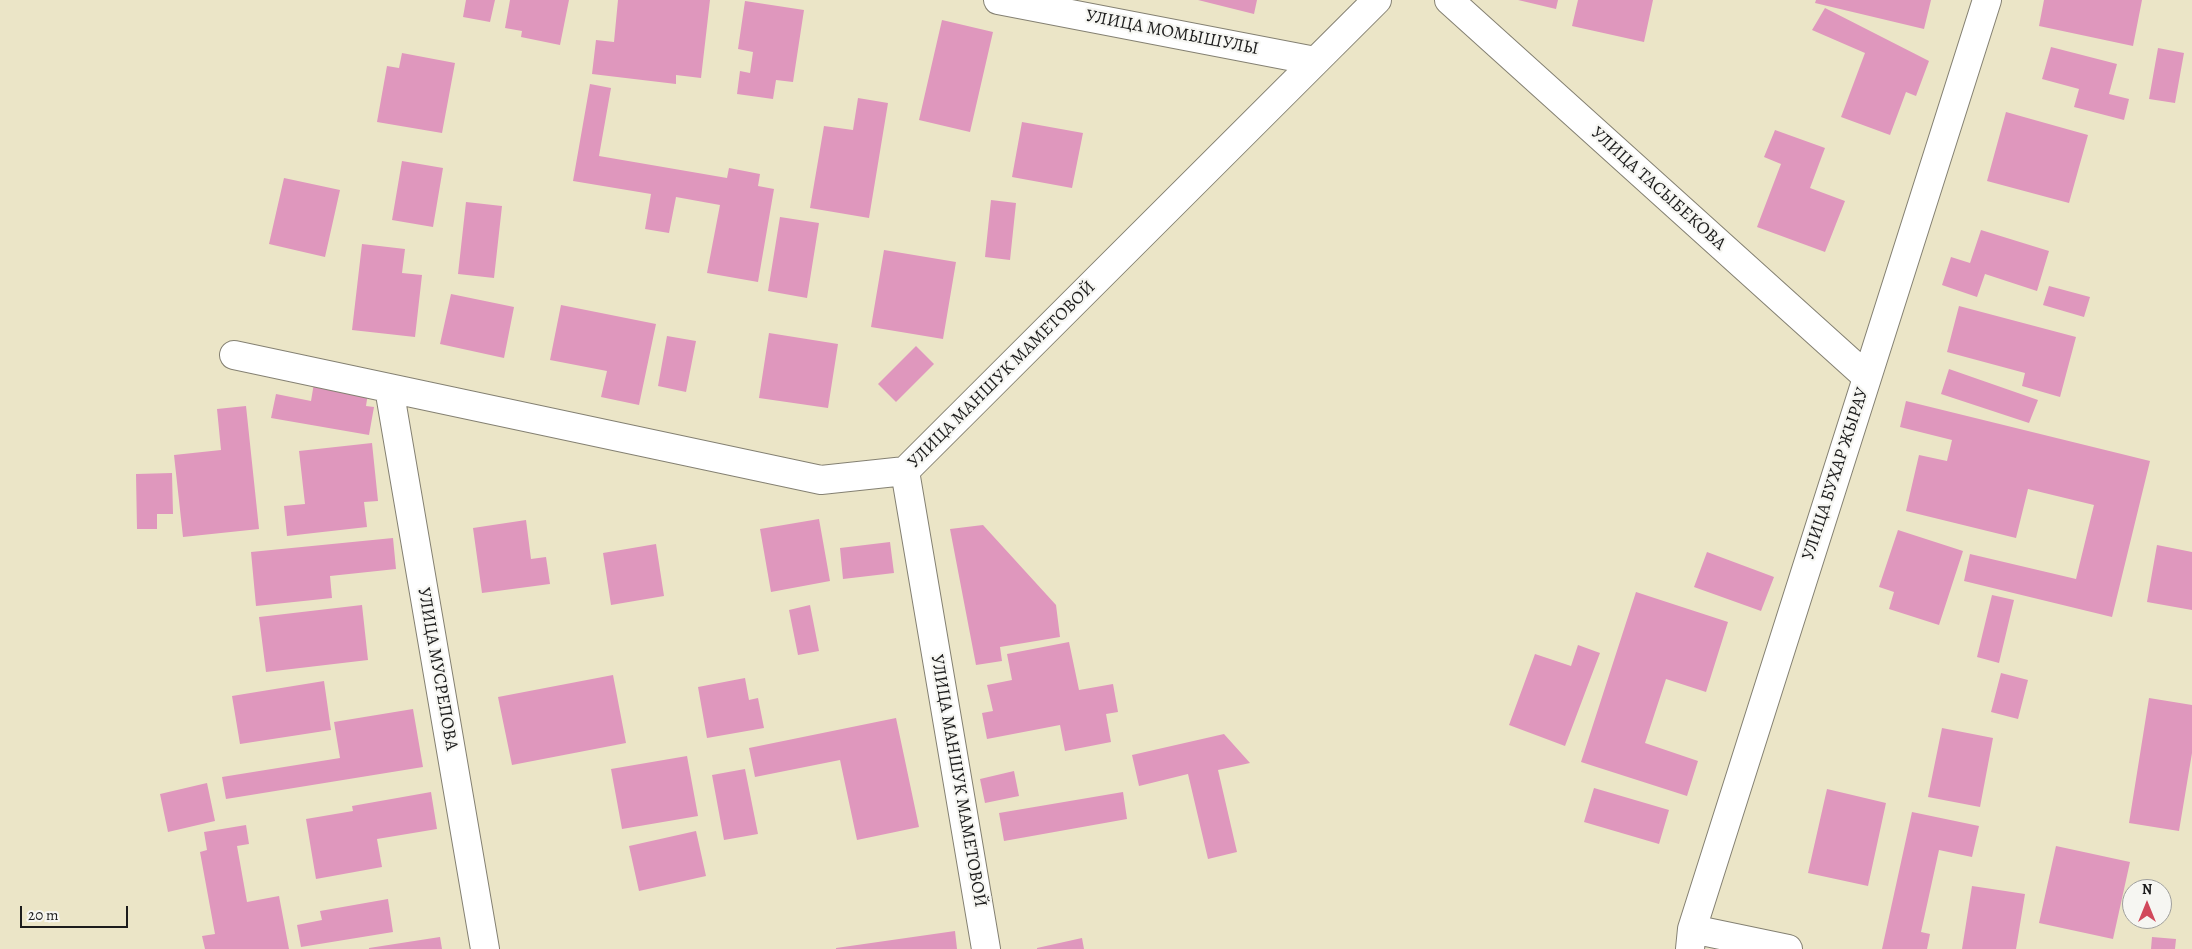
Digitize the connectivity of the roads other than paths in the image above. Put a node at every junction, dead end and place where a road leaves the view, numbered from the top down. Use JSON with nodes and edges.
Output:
{"nodes":[{"id":1,"x":998,"y":0,"type":"edge"},
{"id":2,"x":1377,"y":0,"type":"edge"},
{"id":3,"x":1448,"y":0,"type":"edge"},
{"id":4,"x":1987,"y":0,"type":"edge"},
{"id":5,"x":1315,"y":61,"type":"junction"},
{"id":6,"x":234,"y":355,"type":"dead end"},
{"id":7,"x":1867,"y":378,"type":"junction"},
{"id":8,"x":390,"y":388,"type":"junction"},
{"id":9,"x":905,"y":471,"type":"junction"},
{"id":10,"x":1691,"y":939,"type":"edge"},
{"id":11,"x":485,"y":949,"type":"edge"},
{"id":12,"x":986,"y":949,"type":"edge"},
{"id":13,"x":1788,"y":949,"type":"edge"}],
"edges":[{"from":1,"to":5,"type":"street","name":"УЛИЦА МОМЫШУЛЫ"},
{"from":2,"to":5,"type":"street","name":"УЛИЦА МАНШУК МАМЕТОВОЙ"},
{"from":3,"to":7,"type":"street","name":"УЛИЦА ТАСЫБЕКОВА"},
{"from":4,"to":7,"type":"street","name":"УЛИЦА БУХАР ЖЫРАУ"},
{"from":5,"to":9,"type":"street","name":"УЛИЦА МАНШУК МАМЕТОВОЙ"},
{"from":6,"to":8,"type":"street"},
{"from":7,"to":10,"type":"street","name":"УЛИЦА БУХАР ЖЫРАУ"},
{"from":8,"to":9,"type":"street"},
{"from":8,"to":11,"type":"street","name":"УЛИЦА МУСРЕПОВА"},
{"from":9,"to":12,"type":"street","name":"УЛИЦА МАНШУК МАМЕТОВОЙ"},
{"from":10,"to":13,"type":"street"}]}
